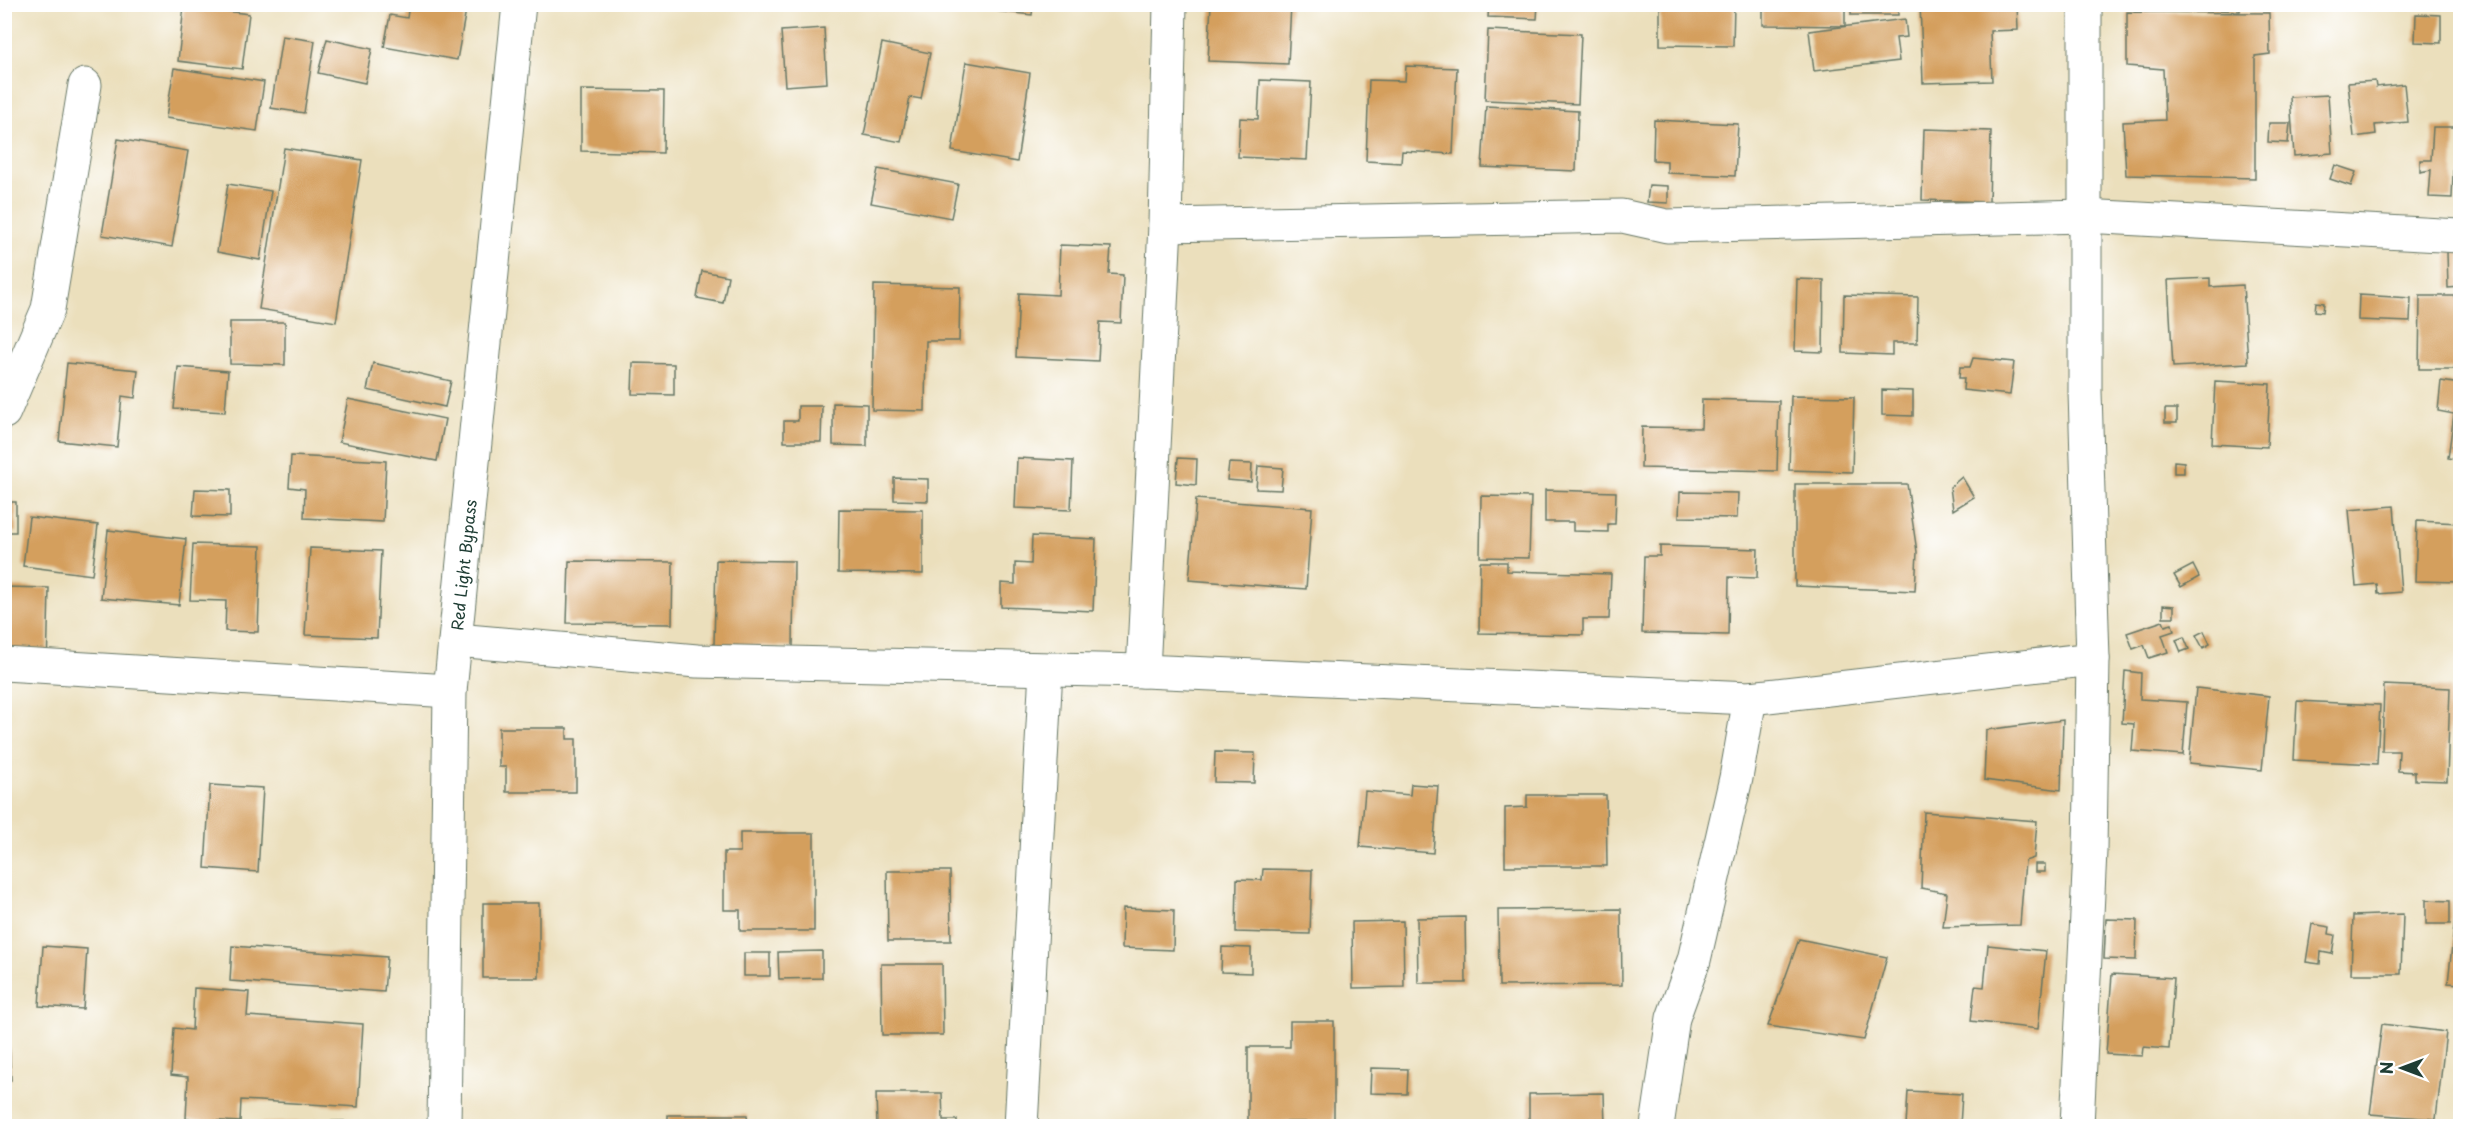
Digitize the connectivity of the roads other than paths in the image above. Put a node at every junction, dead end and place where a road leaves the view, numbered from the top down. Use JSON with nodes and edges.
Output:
{"nodes":[{"id":1,"x":519,"y":4,"type":"edge"},
{"id":2,"x":1170,"y":4,"type":"edge"},
{"id":3,"x":2085,"y":4,"type":"edge"},
{"id":4,"x":85,"y":85,"type":"dead end"},
{"id":5,"x":2084,"y":216,"type":"junction"},
{"id":6,"x":1165,"y":225,"type":"junction"},
{"id":7,"x":2460,"y":236,"type":"edge"},
{"id":8,"x":4,"y":412,"type":"edge"},
{"id":9,"x":456,"y":640,"type":"junction"},
{"id":10,"x":2093,"y":659,"type":"junction"},
{"id":11,"x":4,"y":664,"type":"edge"},
{"id":12,"x":1046,"y":670,"type":"junction"},
{"id":13,"x":1143,"y":671,"type":"junction"},
{"id":14,"x":450,"y":691,"type":"junction"},
{"id":15,"x":1750,"y":698,"type":"junction"},
{"id":16,"x":444,"y":1126,"type":"edge"},
{"id":17,"x":1022,"y":1126,"type":"edge"},
{"id":18,"x":1657,"y":1126,"type":"edge"},
{"id":19,"x":2077,"y":1126,"type":"edge"}],
"edges":[{"from":1,"to":9,"type":"street","name":"Red Light Bypass"},
{"from":2,"to":6,"type":"street"},
{"from":3,"to":5,"type":"street"},
{"from":4,"to":8,"type":"street"},
{"from":5,"to":6,"type":"street"},
{"from":5,"to":7,"type":"street"},
{"from":5,"to":10,"type":"street"},
{"from":6,"to":13,"type":"street"},
{"from":9,"to":12,"type":"street"},
{"from":9,"to":14,"type":"street","name":"Red Light Bypass"},
{"from":10,"to":15,"type":"street"},
{"from":10,"to":19,"type":"street"},
{"from":11,"to":14,"type":"street"},
{"from":12,"to":13,"type":"street"},
{"from":12,"to":17,"type":"street"},
{"from":13,"to":15,"type":"street"},
{"from":14,"to":16,"type":"street","name":"Red Light Bypass"},
{"from":15,"to":18,"type":"street"}]}
